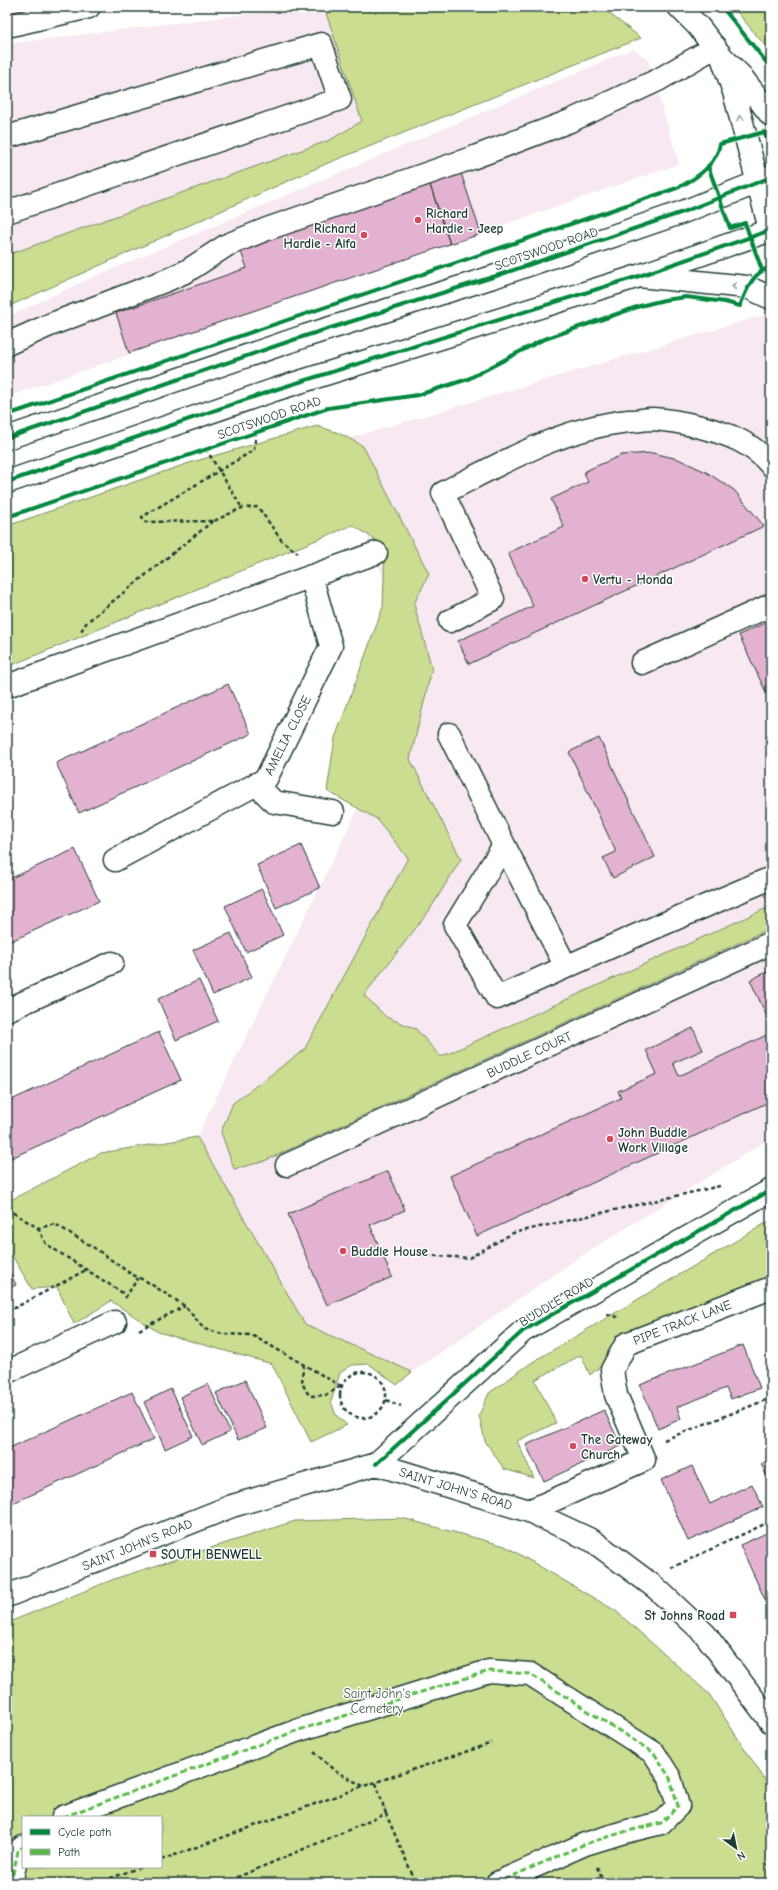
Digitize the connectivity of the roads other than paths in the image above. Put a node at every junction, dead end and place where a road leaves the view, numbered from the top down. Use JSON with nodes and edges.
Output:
{"nodes":[{"id":1,"x":89,"y":7,"type":"edge"},
{"id":2,"x":679,"y":7,"type":"edge"},
{"id":3,"x":7,"y":26,"type":"edge"},
{"id":4,"x":719,"y":52,"type":"junction"},
{"id":5,"x":740,"y":75,"type":"junction"},
{"id":6,"x":771,"y":90,"type":"edge"},
{"id":7,"x":771,"y":115,"type":"edge"},
{"id":8,"x":7,"y":137,"type":"edge"},
{"id":9,"x":764,"y":180,"type":"edge"},
{"id":10,"x":7,"y":212,"type":"edge"},
{"id":11,"x":771,"y":231,"type":"edge"},
{"id":12,"x":639,"y":276,"type":"junction"},
{"id":13,"x":771,"y":298,"type":"edge"},
{"id":14,"x":7,"y":344,"type":"edge"},
{"id":15,"x":7,"y":438,"type":"edge"},
{"id":16,"x":767,"y":454,"type":"edge"},
{"id":17,"x":7,"y":482,"type":"edge"},
{"id":18,"x":376,"y":553,"type":"dead end"},
{"id":19,"x":319,"y":574,"type":"junction"},
{"id":20,"x":771,"y":605,"type":"edge"},
{"id":21,"x":450,"y":621,"type":"dead end"},
{"id":22,"x":642,"y":663,"type":"dead end"},
{"id":23,"x":7,"y":686,"type":"edge"},
{"id":24,"x":449,"y":734,"type":"dead end"},
{"id":25,"x":256,"y":784,"type":"junction"},
{"id":26,"x":333,"y":812,"type":"dead end"},
{"id":27,"x":504,"y":845,"type":"junction"},
{"id":28,"x":114,"y":860,"type":"dead end"},
{"id":29,"x":771,"y":878,"type":"edge"},
{"id":30,"x":771,"y":943,"type":"edge"},
{"id":31,"x":112,"y":963,"type":"dead end"},
{"id":32,"x":566,"y":967,"type":"junction"},
{"id":33,"x":7,"y":1010,"type":"edge"},
{"id":34,"x":287,"y":1165,"type":"dead end"},
{"id":35,"x":764,"y":1194,"type":"edge"},
{"id":36,"x":771,"y":1288,"type":"edge"},
{"id":37,"x":115,"y":1322,"type":"road end"},
{"id":38,"x":7,"y":1372,"type":"edge"},
{"id":39,"x":376,"y":1464,"type":"junction"},
{"id":40,"x":529,"y":1511,"type":"junction"},
{"id":41,"x":7,"y":1596,"type":"edge"},
{"id":42,"x":771,"y":1722,"type":"edge"},
{"id":43,"x":66,"y":1816,"type":"edge"},
{"id":44,"x":22,"y":1848,"type":"edge"},
{"id":45,"x":11,"y":1883,"type":"edge"},
{"id":46,"x":497,"y":1883,"type":"edge"}],
"edges":[{"from":1,"to":3,"type":"street"},
{"from":2,"to":4,"type":"street"},
{"from":4,"to":5,"type":"street"},
{"from":9,"to":4,"type":"street","one_way":true},
{"from":4,"to":14,"type":"street"},
{"from":5,"to":6,"type":"street"},
{"from":5,"to":7,"type":"street"},
{"from":8,"to":10,"type":"street"},
{"from":9,"to":11,"type":"street"},
{"from":9,"to":15,"type":"street","name":"SCOTSWOOD ROAD"},
{"from":11,"to":12,"type":"street","name":"SCOTSWOOD ROAD"},
{"from":13,"to":12,"type":"street","one_way":true},
{"from":12,"to":17,"type":"street","name":"SCOTSWOOD ROAD"},
{"from":16,"to":21,"type":"street"},
{"from":18,"to":19,"type":"street"},
{"from":19,"to":23,"type":"street"},
{"from":19,"to":25,"type":"street","name":"AMELIA CLOSE"},
{"from":20,"to":22,"type":"street"},
{"from":24,"to":27,"type":"street"},
{"from":25,"to":26,"type":"street"},
{"from":25,"to":28,"type":"street","name":"AMELIA CLOSE"},
{"from":27,"to":32,"type":"street"},
{"from":27,"to":32,"type":"street"},
{"from":29,"to":32,"type":"street"},
{"from":30,"to":34,"type":"street","name":"BUDDLE COURT"},
{"from":31,"to":33,"type":"street"},
{"from":35,"to":39,"type":"street","name":"BUDDLE ROAD"},
{"from":36,"to":40,"type":"street","name":"PIPE TRACK LANE"},
{"from":37,"to":38,"type":"street"},
{"from":39,"to":40,"type":"street","name":"SAINT JOHN'S ROAD"},
{"from":39,"to":41,"type":"street","name":"SAINT JOHN'S ROAD"},
{"from":40,"to":42,"type":"street","name":"SAINT JOHN'S ROAD"},
{"from":43,"to":46,"type":"street"},
{"from":44,"to":45,"type":"street"}]}
